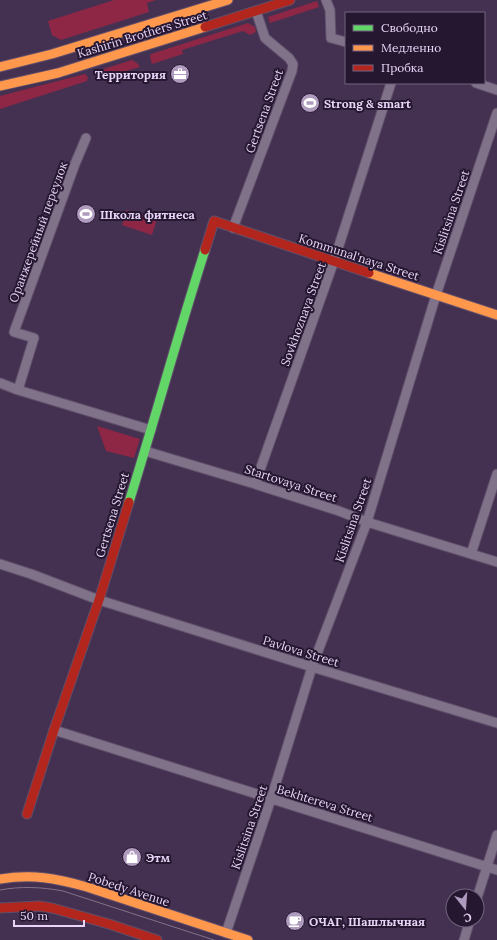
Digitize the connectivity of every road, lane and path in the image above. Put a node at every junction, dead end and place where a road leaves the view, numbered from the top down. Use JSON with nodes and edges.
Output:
{"nodes":[{"id":1,"x":228,"y":0,"type":"edge"},
{"id":2,"x":290,"y":0,"type":"edge"},
{"id":3,"x":326,"y":0,"type":"edge"},
{"id":4,"x":256,"y":11,"type":"junction"},
{"id":5,"x":345,"y":42,"type":"edge"},
{"id":6,"x":0,"y":66,"type":"edge"},
{"id":7,"x":391,"y":84,"type":"edge"},
{"id":8,"x":479,"y":84,"type":"edge"},
{"id":9,"x":0,"y":86,"type":"edge"},
{"id":10,"x":497,"y":90,"type":"edge"},
{"id":11,"x":497,"y":113,"type":"edge"},
{"id":12,"x":86,"y":138,"type":"dead end"},
{"id":13,"x":214,"y":221,"type":"joint"},
{"id":14,"x":233,"y":228,"type":"junction"},
{"id":15,"x":334,"y":261,"type":"junction"},
{"id":16,"x":436,"y":295,"type":"junction"},
{"id":17,"x":497,"y":315,"type":"edge"},
{"id":18,"x":0,"y":383,"type":"edge"},
{"id":19,"x":18,"y":390,"type":"junction"},
{"id":20,"x":151,"y":430,"type":"junction"},
{"id":21,"x":145,"y":450,"type":"junction"},
{"id":22,"x":497,"y":474,"type":"edge"},
{"id":23,"x":255,"y":484,"type":"junction"},
{"id":24,"x":367,"y":522,"type":"junction"},
{"id":25,"x":471,"y":554,"type":"junction"},
{"id":26,"x":497,"y":562,"type":"edge"},
{"id":27,"x":0,"y":564,"type":"edge"},
{"id":28,"x":99,"y":600,"type":"junction"},
{"id":29,"x":312,"y":667,"type":"junction"},
{"id":30,"x":497,"y":723,"type":"edge"},
{"id":31,"x":54,"y":730,"type":"junction"},
{"id":32,"x":271,"y":799,"type":"junction"},
{"id":33,"x":27,"y":814,"type":"dead end"},
{"id":34,"x":497,"y":835,"type":"edge"},
{"id":35,"x":487,"y":867,"type":"junction"},
{"id":36,"x":497,"y":870,"type":"edge"},
{"id":37,"x":0,"y":879,"type":"edge"},
{"id":38,"x":480,"y":888,"type":"edge"},
{"id":39,"x":0,"y":908,"type":"edge"},
{"id":40,"x":468,"y":928,"type":"edge"},
{"id":41,"x":226,"y":933,"type":"junction"},
{"id":42,"x":157,"y":940,"type":"edge"},
{"id":43,"x":248,"y":940,"type":"edge"},
{"id":44,"x":464,"y":940,"type":"edge"}],
"edges":[{"from":1,"to":6,"type":"main road","name":"Kashirin Brothers Street"},
{"from":2,"to":4,"type":"main road","name":"Kashirin Brothers Street"},
{"from":3,"to":5,"type":"street"},
{"from":4,"to":9,"type":"main road","name":"Kashirin Brothers Street"},
{"from":4,"to":14,"type":"street","name":"Gertsena Street"},
{"from":7,"to":15,"type":"street","name":"Sovkhoznaya Street"},
{"from":8,"to":10,"type":"street"},
{"from":11,"to":16,"type":"street","name":"Kislitsina Street"},
{"from":12,"to":19,"type":"street","name":"Оранжерейный переулок"},
{"from":13,"to":14,"type":"main road","name":"Kommunal'naya Street"},
{"from":13,"to":20,"type":"main road","name":"Gertsena Street"},
{"from":14,"to":15,"type":"main road","name":"Kommunal'naya Street"},
{"from":15,"to":16,"type":"main road","name":"Kommunal'naya Street"},
{"from":15,"to":23,"type":"street","name":"Sovkhoznaya Street"},
{"from":16,"to":17,"type":"main road","name":"Kommunal'naya Street"},
{"from":16,"to":24,"type":"street","name":"Kislitsina Street"},
{"from":18,"to":19,"type":"street"},
{"from":19,"to":20,"type":"street"},
{"from":20,"to":21,"type":"main road","name":"Gertsena Street"},
{"from":21,"to":23,"type":"street","name":"Startovaya Street"},
{"from":21,"to":28,"type":"main road","name":"Gertsena Street"},
{"from":22,"to":25,"type":"street"},
{"from":23,"to":24,"type":"street","name":"Startovaya Street"},
{"from":24,"to":25,"type":"street","name":"Startovaya Street"},
{"from":24,"to":29,"type":"street","name":"Kislitsina Street"},
{"from":25,"to":26,"type":"street","name":"Startovaya Street"},
{"from":27,"to":28,"type":"street","name":"Pavlova Street"},
{"from":28,"to":29,"type":"street","name":"Pavlova Street"},
{"from":28,"to":31,"type":"main road","name":"Gertsena Street"},
{"from":29,"to":30,"type":"street","name":"Pavlova Street"},
{"from":29,"to":32,"type":"street","name":"Kislitsina Street"},
{"from":31,"to":32,"type":"street","name":"Bekhtereva Street"},
{"from":31,"to":33,"type":"main road","name":"Gertsena Street"},
{"from":32,"to":35,"type":"street","name":"Bekhtereva Street"},
{"from":32,"to":41,"type":"street","name":"Kislitsina Street"},
{"from":34,"to":35,"type":"street"},
{"from":35,"to":36,"type":"street","name":"Bekhtereva Street"},
{"from":35,"to":38,"type":"street"},
{"from":37,"to":41,"type":"main road","name":"Pobedy Avenue"},
{"from":39,"to":42,"type":"main road"},
{"from":40,"to":44,"type":"street"},
{"from":41,"to":43,"type":"main road","name":"Pobedy Avenue"}]}
